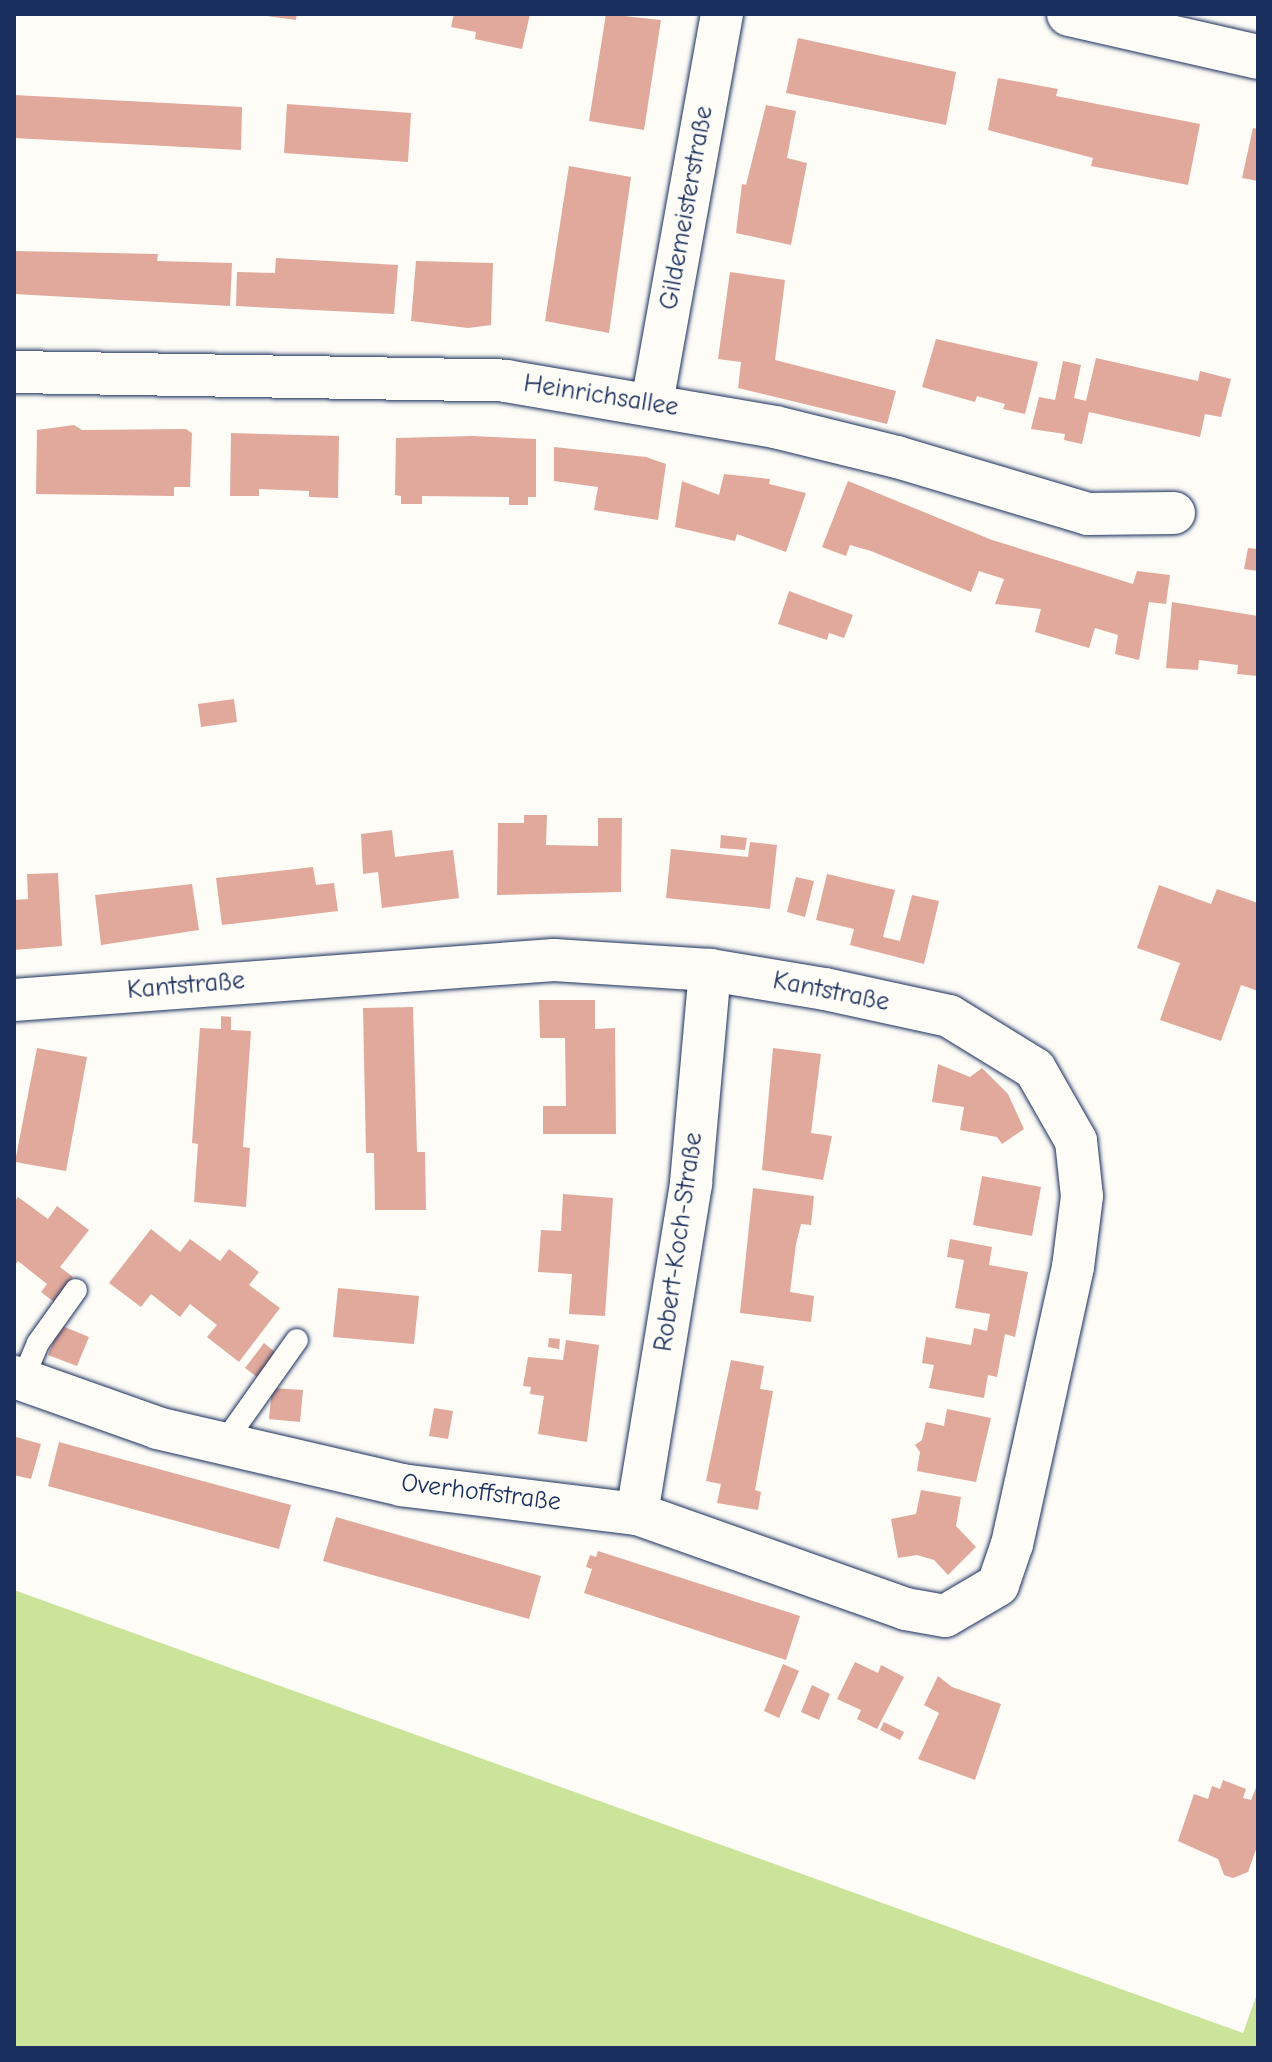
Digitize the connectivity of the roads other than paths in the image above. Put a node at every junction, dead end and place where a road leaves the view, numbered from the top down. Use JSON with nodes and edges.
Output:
{"nodes":[{"id":1,"x":722,"y":14,"type":"edge"},
{"id":2,"x":1069,"y":14,"type":"edge"},
{"id":3,"x":1258,"y":57,"type":"edge"},
{"id":4,"x":14,"y":372,"type":"edge"},
{"id":5,"x":652,"y":403,"type":"junction"},
{"id":6,"x":1174,"y":513,"type":"dead end"},
{"id":7,"x":710,"y":970,"type":"junction"},
{"id":8,"x":14,"y":1000,"type":"edge"},
{"id":9,"x":76,"y":1290,"type":"dead end"},
{"id":10,"x":297,"y":1340,"type":"dead end"},
{"id":11,"x":18,"y":1379,"type":"edge"},
{"id":12,"x":224,"y":1443,"type":"junction"},
{"id":13,"x":637,"y":1514,"type":"junction"},
{"id":14,"x":945,"y":1616,"type":"joint"}],
"edges":[{"from":1,"to":5,"type":"street","name":"Gildemeisterstraße"},
{"from":2,"to":3,"type":"main road"},
{"from":4,"to":5,"type":"street","name":"Heinrichsallee"},
{"from":5,"to":6,"type":"street","name":"Heinrichsallee"},
{"from":7,"to":8,"type":"street","name":"Kantstraße"},
{"from":7,"to":13,"type":"street","name":"Robert-Koch-Straße"},
{"from":7,"to":14,"type":"street","name":"Kantstraße"},
{"from":9,"to":11,"type":"lane"},
{"from":10,"to":12,"type":"lane"},
{"from":11,"to":12,"type":"street","name":"Overhoffstraße"},
{"from":12,"to":13,"type":"street","name":"Overhoffstraße"},
{"from":13,"to":14,"type":"street","name":"Overhoffstraße"}]}
